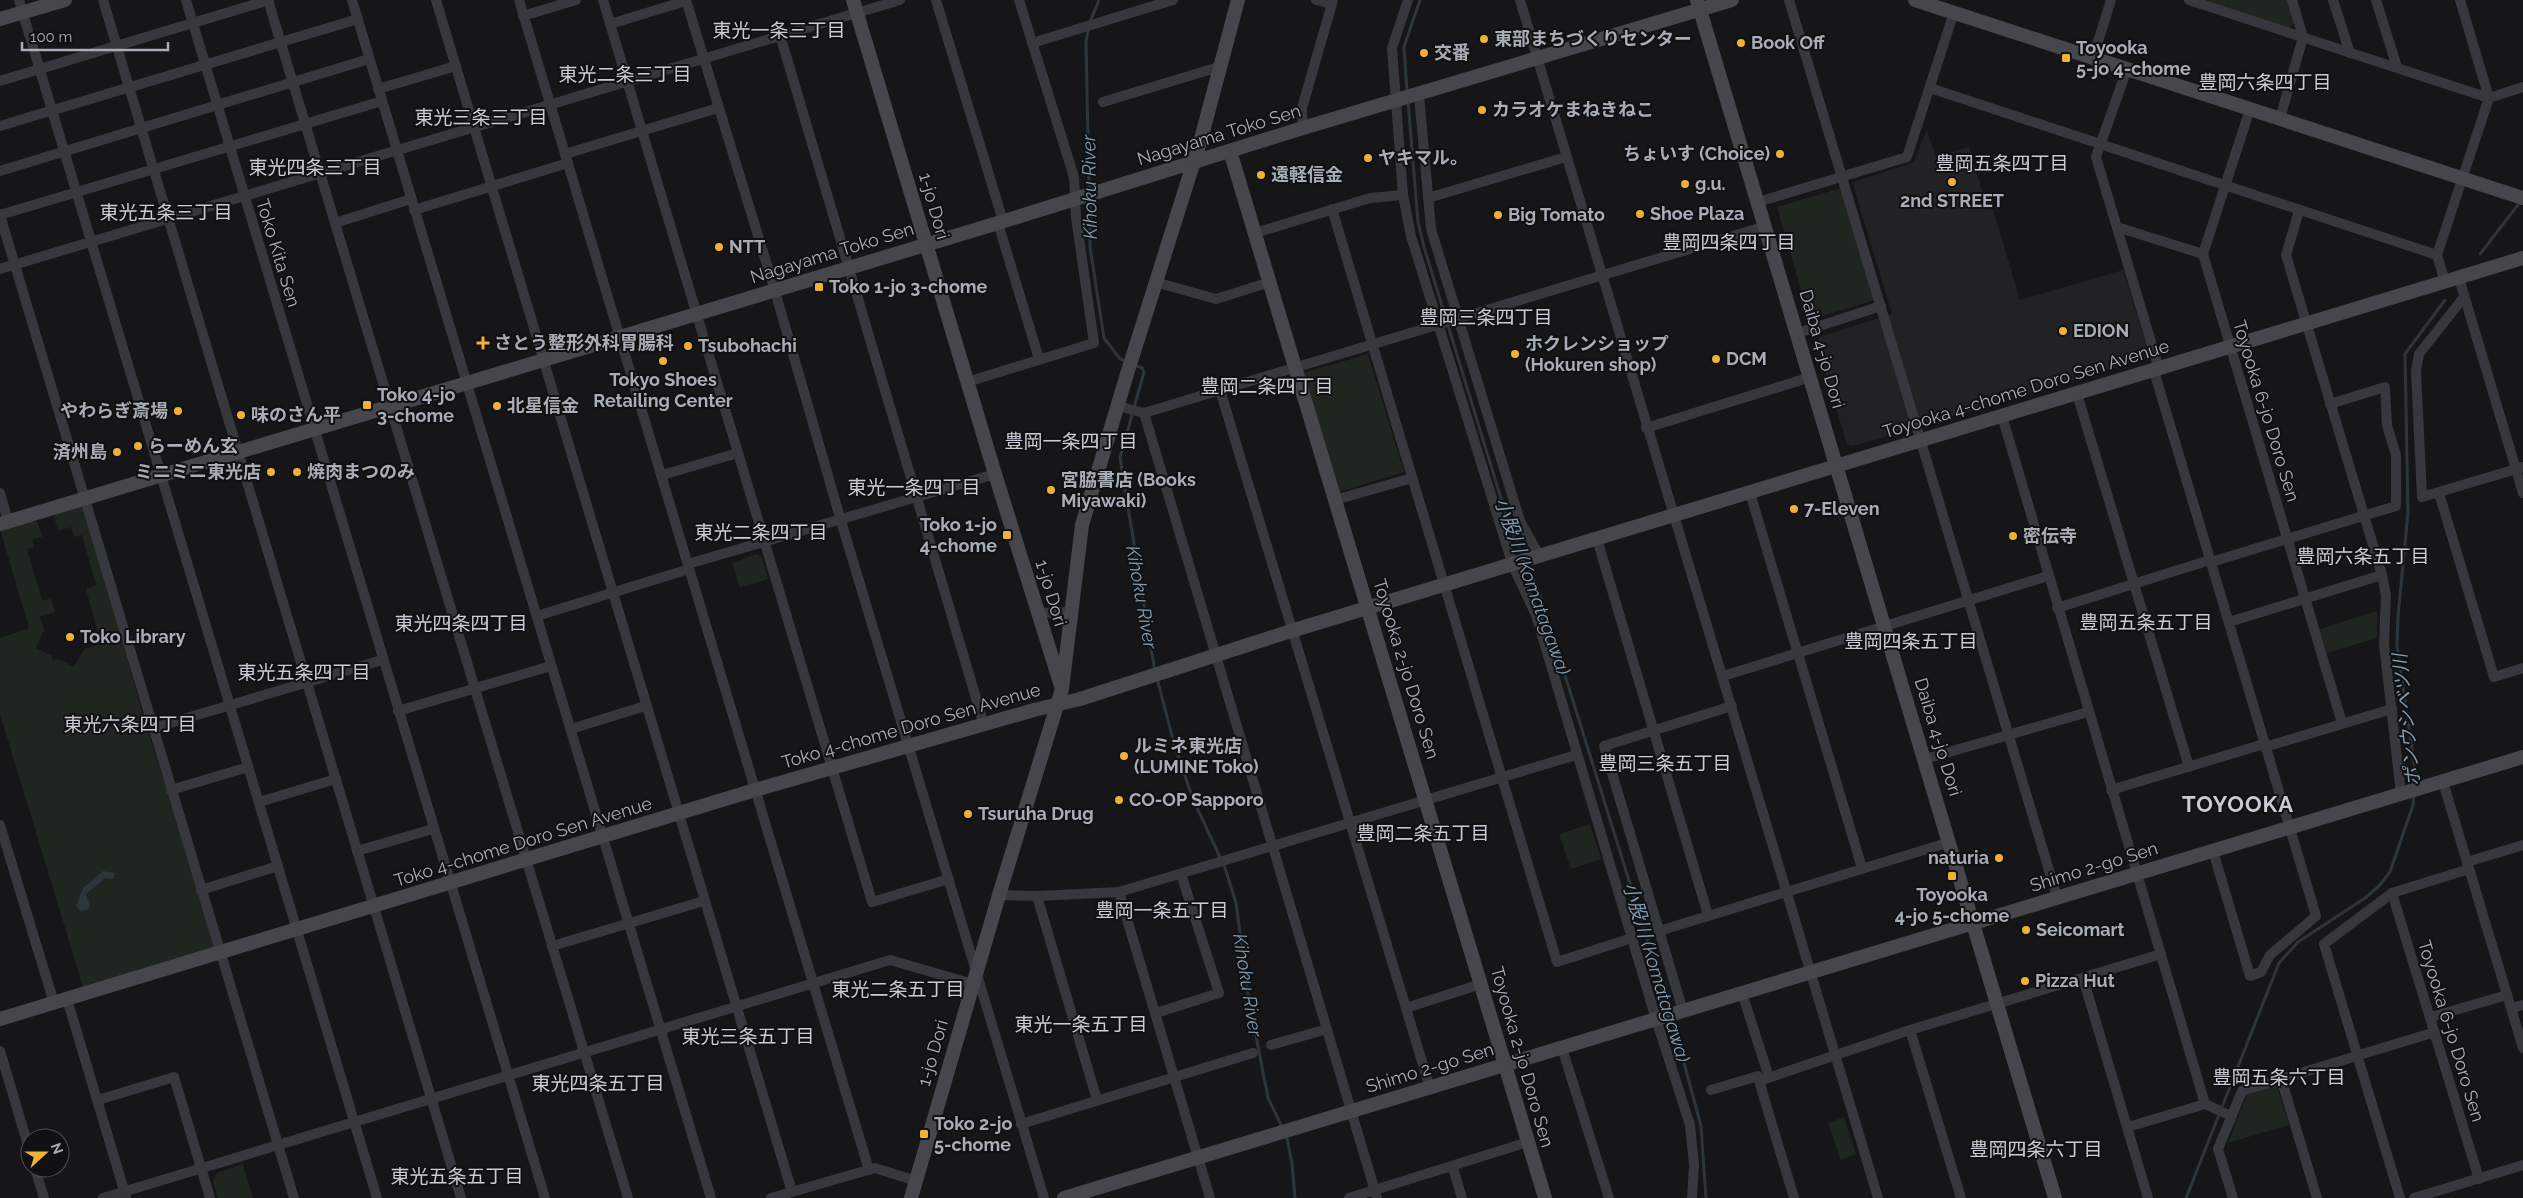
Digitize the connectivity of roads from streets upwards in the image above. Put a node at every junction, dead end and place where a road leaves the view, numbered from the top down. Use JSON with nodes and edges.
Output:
{"nodes":[{"id":1,"x":65,"y":0,"type":"edge"},
{"id":2,"x":103,"y":0,"type":"edge"},
{"id":3,"x":186,"y":0,"type":"edge"},
{"id":4,"x":268,"y":0,"type":"edge"},
{"id":5,"x":352,"y":0,"type":"edge"},
{"id":6,"x":436,"y":0,"type":"edge"},
{"id":7,"x":519,"y":0,"type":"edge"},
{"id":8,"x":576,"y":0,"type":"edge"},
{"id":9,"x":603,"y":0,"type":"edge"},
{"id":10,"x":900,"y":0,"type":"edge"},
{"id":11,"x":936,"y":0,"type":"edge"},
{"id":12,"x":1019,"y":0,"type":"edge"},
{"id":13,"x":1173,"y":0,"type":"edge"},
{"id":14,"x":1238,"y":0,"type":"edge"},
{"id":15,"x":1316,"y":0,"type":"edge"},
{"id":16,"x":1408,"y":0,"type":"edge"},
{"id":17,"x":1520,"y":0,"type":"edge"},
{"id":18,"x":1732,"y":0,"type":"edge"},
{"id":19,"x":1789,"y":0,"type":"edge"},
{"id":20,"x":1915,"y":0,"type":"edge"},
{"id":21,"x":2111,"y":0,"type":"edge"},
{"id":22,"x":2189,"y":0,"type":"edge"},
{"id":23,"x":2292,"y":0,"type":"edge"},
{"id":24,"x":2333,"y":0,"type":"edge"},
{"id":25,"x":2376,"y":0,"type":"edge"},
{"id":26,"x":2460,"y":0,"type":"edge"},
{"id":27,"x":686,"y":1,"type":"edge"},
{"id":28,"x":1332,"y":2,"type":"edge"},
{"id":29,"x":1699,"y":5,"type":"edge"},
{"id":30,"x":21,"y":6,"type":"edge"},
{"id":31,"x":855,"y":6,"type":"edge"},
{"id":32,"x":1954,"y":12,"type":"junction"},
{"id":33,"x":523,"y":16,"type":"junction"},
{"id":34,"x":0,"y":19,"type":"edge"},
{"id":35,"x":358,"y":19,"type":"junction"},
{"id":36,"x":193,"y":23,"type":"junction"},
{"id":37,"x":610,"y":24,"type":"junction"},
{"id":38,"x":780,"y":35,"type":"junction"},
{"id":39,"x":2303,"y":37,"type":"junction"},
{"id":40,"x":280,"y":42,"type":"junction"},
{"id":41,"x":1032,"y":43,"type":"junction"},
{"id":42,"x":117,"y":46,"type":"junction"},
{"id":43,"x":2350,"y":53,"type":"junction"},
{"id":44,"x":2093,"y":58,"type":"junction"},
{"id":45,"x":369,"y":59,"type":"junction"},
{"id":46,"x":703,"y":59,"type":"junction"},
{"id":47,"x":1537,"y":59,"type":"junction"},
{"id":48,"x":205,"y":64,"type":"junction"},
{"id":49,"x":456,"y":66,"type":"junction"},
{"id":50,"x":1222,"y":66,"type":"junction"},
{"id":51,"x":2397,"y":67,"type":"junction"},
{"id":52,"x":40,"y":69,"type":"junction"},
{"id":53,"x":2127,"y":69,"type":"junction"},
{"id":54,"x":0,"y":81,"type":"edge"},
{"id":55,"x":293,"y":82,"type":"junction"},
{"id":56,"x":627,"y":82,"type":"junction"},
{"id":57,"x":129,"y":88,"type":"junction"},
{"id":58,"x":1930,"y":88,"type":"junction"},
{"id":59,"x":2523,"y":88,"type":"edge"},
{"id":60,"x":378,"y":89,"type":"junction"},
{"id":61,"x":1416,"y":95,"type":"junction"},
{"id":62,"x":2489,"y":98,"type":"junction"},
{"id":63,"x":382,"y":101,"type":"junction"},
{"id":64,"x":1397,"y":101,"type":"junction"},
{"id":65,"x":1103,"y":102,"type":"dead end"},
{"id":66,"x":217,"y":105,"type":"junction"},
{"id":67,"x":550,"y":106,"type":"junction"},
{"id":68,"x":718,"y":108,"type":"junction"},
{"id":69,"x":2250,"y":109,"type":"junction"},
{"id":70,"x":53,"y":111,"type":"junction"},
{"id":71,"x":2280,"y":119,"type":"junction"},
{"id":72,"x":305,"y":123,"type":"junction"},
{"id":73,"x":0,"y":126,"type":"edge"},
{"id":74,"x":141,"y":128,"type":"junction"},
{"id":75,"x":474,"y":128,"type":"junction"},
{"id":76,"x":1303,"y":128,"type":"junction"},
{"id":77,"x":643,"y":131,"type":"junction"},
{"id":78,"x":230,"y":145,"type":"junction"},
{"id":79,"x":2100,"y":146,"type":"junction"},
{"id":80,"x":64,"y":150,"type":"junction"},
{"id":81,"x":397,"y":150,"type":"junction"},
{"id":82,"x":1230,"y":151,"type":"junction"},
{"id":83,"x":1566,"y":157,"type":"junction"},
{"id":84,"x":566,"y":158,"type":"junction"},
{"id":85,"x":1193,"y":163,"type":"junction"},
{"id":86,"x":153,"y":169,"type":"junction"},
{"id":87,"x":0,"y":171,"type":"edge"},
{"id":88,"x":320,"y":173,"type":"junction"},
{"id":89,"x":1842,"y":176,"type":"junction"},
{"id":90,"x":2464,"y":179,"type":"junction"},
{"id":91,"x":2224,"y":185,"type":"junction"},
{"id":92,"x":492,"y":186,"type":"junction"},
{"id":93,"x":77,"y":192,"type":"junction"},
{"id":94,"x":1403,"y":195,"type":"junction"},
{"id":95,"x":2518,"y":196,"type":"edge"},
{"id":96,"x":244,"y":197,"type":"junction"},
{"id":97,"x":1080,"y":197,"type":"junction"},
{"id":98,"x":1428,"y":198,"type":"junction"},
{"id":99,"x":1758,"y":202,"type":"junction"},
{"id":100,"x":413,"y":204,"type":"junction"},
{"id":101,"x":1332,"y":209,"type":"junction"},
{"id":102,"x":2299,"y":210,"type":"junction"},
{"id":103,"x":0,"y":215,"type":"edge"},
{"id":104,"x":168,"y":219,"type":"junction"},
{"id":105,"x":1001,"y":222,"type":"junction"},
{"id":106,"x":335,"y":223,"type":"junction"},
{"id":107,"x":1766,"y":226,"type":"junction"},
{"id":108,"x":2117,"y":227,"type":"junction"},
{"id":109,"x":1255,"y":233,"type":"junction"},
{"id":110,"x":92,"y":242,"type":"junction"},
{"id":111,"x":926,"y":244,"type":"junction"},
{"id":112,"x":2203,"y":254,"type":"junction"},
{"id":113,"x":2437,"y":256,"type":"junction"},
{"id":114,"x":2523,"y":258,"type":"edge"},
{"id":115,"x":15,"y":265,"type":"junction"},
{"id":116,"x":848,"y":268,"type":"junction"},
{"id":117,"x":0,"y":269,"type":"edge"},
{"id":118,"x":1602,"y":275,"type":"junction"},
{"id":119,"x":2452,"y":280,"type":"junction"},
{"id":120,"x":1155,"y":282,"type":"junction"},
{"id":121,"x":1270,"y":282,"type":"junction"},
{"id":122,"x":775,"y":291,"type":"junction"},
{"id":123,"x":2464,"y":297,"type":"junction"},
{"id":124,"x":1881,"y":306,"type":"junction"},
{"id":125,"x":696,"y":314,"type":"junction"},
{"id":126,"x":1456,"y":319,"type":"junction"},
{"id":127,"x":1441,"y":324,"type":"junction"},
{"id":128,"x":2306,"y":325,"type":"junction"},
{"id":129,"x":1798,"y":332,"type":"junction"},
{"id":130,"x":621,"y":336,"type":"junction"},
{"id":131,"x":1372,"y":344,"type":"junction"},
{"id":132,"x":2230,"y":347,"type":"junction"},
{"id":133,"x":1039,"y":359,"type":"junction"},
{"id":134,"x":544,"y":361,"type":"junction"},
{"id":135,"x":1296,"y":366,"type":"junction"},
{"id":136,"x":2156,"y":370,"type":"junction"},
{"id":137,"x":1811,"y":377,"type":"junction"},
{"id":138,"x":967,"y":382,"type":"junction"},
{"id":139,"x":466,"y":383,"type":"junction"},
{"id":140,"x":1220,"y":390,"type":"junction"},
{"id":141,"x":2077,"y":394,"type":"junction"},
{"id":142,"x":2330,"y":404,"type":"junction"},
{"id":143,"x":391,"y":406,"type":"junction"},
{"id":144,"x":1132,"y":410,"type":"junction"},
{"id":145,"x":2002,"y":416,"type":"junction"},
{"id":146,"x":1646,"y":428,"type":"junction"},
{"id":147,"x":313,"y":429,"type":"junction"},
{"id":148,"x":1921,"y":441,"type":"junction"},
{"id":149,"x":238,"y":451,"type":"junction"},
{"id":150,"x":738,"y":452,"type":"junction"},
{"id":151,"x":1837,"y":466,"type":"junction"},
{"id":152,"x":2519,"y":468,"type":"edge"},
{"id":153,"x":161,"y":474,"type":"junction"},
{"id":154,"x":995,"y":474,"type":"junction"},
{"id":155,"x":662,"y":475,"type":"junction"},
{"id":156,"x":1412,"y":478,"type":"junction"},
{"id":157,"x":2439,"y":492,"type":"junction"},
{"id":158,"x":0,"y":493,"type":"edge"},
{"id":159,"x":1750,"y":493,"type":"junction"},
{"id":160,"x":2523,"y":493,"type":"edge"},
{"id":161,"x":84,"y":498,"type":"junction"},
{"id":162,"x":916,"y":498,"type":"junction"},
{"id":163,"x":1335,"y":500,"type":"junction"},
{"id":164,"x":1673,"y":515,"type":"junction"},
{"id":165,"x":2364,"y":515,"type":"junction"},
{"id":166,"x":841,"y":521,"type":"junction"},
{"id":167,"x":4,"y":522,"type":"edge"},
{"id":168,"x":1596,"y":539,"type":"junction"},
{"id":169,"x":2287,"y":539,"type":"junction"},
{"id":170,"x":765,"y":542,"type":"junction"},
{"id":171,"x":1537,"y":558,"type":"junction"},
{"id":172,"x":2210,"y":561,"type":"junction"},
{"id":173,"x":1516,"y":565,"type":"junction"},
{"id":174,"x":689,"y":567,"type":"junction"},
{"id":175,"x":2382,"y":575,"type":"junction"},
{"id":176,"x":2048,"y":576,"type":"junction"},
{"id":177,"x":1444,"y":584,"type":"junction"},
{"id":178,"x":2134,"y":584,"type":"junction"},
{"id":179,"x":612,"y":593,"type":"junction"},
{"id":180,"x":2305,"y":598,"type":"junction"},
{"id":181,"x":1969,"y":600,"type":"junction"},
{"id":182,"x":1368,"y":608,"type":"junction"},
{"id":183,"x":2057,"y":608,"type":"junction"},
{"id":184,"x":1073,"y":612,"type":"junction"},
{"id":185,"x":1037,"y":613,"type":"junction"},
{"id":186,"x":537,"y":616,"type":"junction"},
{"id":187,"x":2228,"y":622,"type":"junction"},
{"id":188,"x":1885,"y":626,"type":"junction"},
{"id":189,"x":1291,"y":631,"type":"junction"},
{"id":190,"x":1798,"y":653,"type":"junction"},
{"id":191,"x":1214,"y":655,"type":"junction"},
{"id":192,"x":382,"y":660,"type":"junction"},
{"id":193,"x":551,"y":666,"type":"junction"},
{"id":194,"x":2523,"y":668,"type":"edge"},
{"id":195,"x":1723,"y":676,"type":"junction"},
{"id":196,"x":306,"y":682,"type":"junction"},
{"id":197,"x":475,"y":688,"type":"junction"},
{"id":198,"x":1062,"y":689,"type":"junction"},
{"id":199,"x":1057,"y":704,"type":"junction"},
{"id":200,"x":230,"y":706,"type":"junction"},
{"id":201,"x":645,"y":706,"type":"junction"},
{"id":202,"x":1732,"y":706,"type":"junction"},
{"id":203,"x":2392,"y":709,"type":"junction"},
{"id":204,"x":398,"y":711,"type":"junction"},
{"id":205,"x":2088,"y":712,"type":"junction"},
{"id":206,"x":2342,"y":723,"type":"junction"},
{"id":207,"x":984,"y":725,"type":"junction"},
{"id":208,"x":153,"y":728,"type":"junction"},
{"id":209,"x":571,"y":729,"type":"junction"},
{"id":210,"x":1654,"y":730,"type":"junction"},
{"id":211,"x":2008,"y":736,"type":"junction"},
{"id":212,"x":2265,"y":745,"type":"junction"},
{"id":213,"x":909,"y":747,"type":"junction"},
{"id":214,"x":1576,"y":755,"type":"junction"},
{"id":215,"x":2523,"y":757,"type":"edge"},
{"id":216,"x":1924,"y":759,"type":"junction"},
{"id":217,"x":248,"y":767,"type":"junction"},
{"id":218,"x":2189,"y":767,"type":"junction"},
{"id":219,"x":832,"y":768,"type":"junction"},
{"id":220,"x":1501,"y":777,"type":"junction"},
{"id":221,"x":336,"y":779,"type":"junction"},
{"id":222,"x":2443,"y":782,"type":"junction"},
{"id":223,"x":172,"y":790,"type":"junction"},
{"id":224,"x":755,"y":790,"type":"junction"},
{"id":225,"x":2111,"y":790,"type":"junction"},
{"id":226,"x":2405,"y":793,"type":"junction"},
{"id":227,"x":1426,"y":800,"type":"junction"},
{"id":228,"x":259,"y":802,"type":"junction"},
{"id":229,"x":678,"y":814,"type":"junction"},
{"id":230,"x":1350,"y":822,"type":"junction"},
{"id":231,"x":0,"y":825,"type":"edge"},
{"id":232,"x":2289,"y":827,"type":"junction"},
{"id":233,"x":433,"y":829,"type":"junction"},
{"id":234,"x":604,"y":837,"type":"junction"},
{"id":235,"x":1950,"y":842,"type":"junction"},
{"id":236,"x":2523,"y":845,"type":"edge"},
{"id":237,"x":1273,"y":846,"type":"junction"},
{"id":238,"x":357,"y":851,"type":"junction"},
{"id":239,"x":2213,"y":851,"type":"junction"},
{"id":240,"x":526,"y":861,"type":"junction"},
{"id":241,"x":2468,"y":865,"type":"junction"},
{"id":242,"x":278,"y":866,"type":"junction"},
{"id":243,"x":1862,"y":868,"type":"junction"},
{"id":244,"x":2137,"y":873,"type":"junction"},
{"id":245,"x":1181,"y":874,"type":"junction"},
{"id":246,"x":949,"y":879,"type":"junction"},
{"id":247,"x":449,"y":883,"type":"junction"},
{"id":248,"x":202,"y":890,"type":"junction"},
{"id":249,"x":1786,"y":891,"type":"junction"},
{"id":250,"x":1119,"y":892,"type":"junction"},
{"id":251,"x":2392,"y":893,"type":"junction"},
{"id":252,"x":999,"y":895,"type":"junction"},
{"id":253,"x":1037,"y":896,"type":"junction"},
{"id":254,"x":2057,"y":897,"type":"junction"},
{"id":255,"x":704,"y":901,"type":"junction"},
{"id":256,"x":374,"y":906,"type":"junction"},
{"id":257,"x":1708,"y":915,"type":"junction"},
{"id":258,"x":629,"y":923,"type":"junction"},
{"id":259,"x":1973,"y":923,"type":"junction"},
{"id":260,"x":298,"y":930,"type":"junction"},
{"id":261,"x":1658,"y":931,"type":"junction"},
{"id":262,"x":1632,"y":938,"type":"junction"},
{"id":263,"x":552,"y":946,"type":"junction"},
{"id":264,"x":220,"y":953,"type":"junction"},
{"id":265,"x":2161,"y":954,"type":"junction"},
{"id":266,"x":1810,"y":972,"type":"junction"},
{"id":267,"x":975,"y":977,"type":"junction"},
{"id":268,"x":2083,"y":978,"type":"junction"},
{"id":269,"x":813,"y":983,"type":"junction"},
{"id":270,"x":1481,"y":984,"type":"junction"},
{"id":271,"x":1742,"y":993,"type":"junction"},
{"id":272,"x":2507,"y":995,"type":"junction"},
{"id":273,"x":60,"y":1001,"type":"junction"},
{"id":274,"x":1998,"y":1004,"type":"junction"},
{"id":275,"x":2523,"y":1005,"type":"edge"},
{"id":276,"x":736,"y":1007,"type":"junction"},
{"id":277,"x":1406,"y":1008,"type":"junction"},
{"id":278,"x":2511,"y":1008,"type":"junction"},
{"id":279,"x":1156,"y":1013,"type":"junction"},
{"id":280,"x":1669,"y":1015,"type":"junction"},
{"id":281,"x":2431,"y":1017,"type":"junction"},
{"id":282,"x":0,"y":1019,"type":"edge"},
{"id":283,"x":660,"y":1029,"type":"junction"},
{"id":284,"x":1327,"y":1029,"type":"junction"},
{"id":285,"x":1910,"y":1030,"type":"junction"},
{"id":286,"x":2435,"y":1032,"type":"junction"},
{"id":287,"x":1272,"y":1046,"type":"dead end"},
{"id":288,"x":1562,"y":1048,"type":"junction"},
{"id":289,"x":2523,"y":1048,"type":"edge"},
{"id":290,"x":0,"y":1051,"type":"edge"},
{"id":291,"x":584,"y":1052,"type":"junction"},
{"id":292,"x":1253,"y":1053,"type":"dead end"},
{"id":293,"x":1835,"y":1055,"type":"junction"},
{"id":294,"x":2357,"y":1055,"type":"junction"},
{"id":295,"x":1505,"y":1064,"type":"junction"},
{"id":296,"x":507,"y":1074,"type":"junction"},
{"id":297,"x":1175,"y":1077,"type":"junction"},
{"id":298,"x":2281,"y":1078,"type":"junction"},
{"id":299,"x":1764,"y":1079,"type":"junction"},
{"id":300,"x":1430,"y":1088,"type":"junction"},
{"id":301,"x":1711,"y":1090,"type":"dead end"},
{"id":302,"x":430,"y":1098,"type":"junction"},
{"id":303,"x":98,"y":1100,"type":"junction"},
{"id":304,"x":1097,"y":1100,"type":"junction"},
{"id":305,"x":2209,"y":1105,"type":"junction"},
{"id":306,"x":1352,"y":1111,"type":"junction"},
{"id":307,"x":2228,"y":1114,"type":"junction"},
{"id":308,"x":354,"y":1121,"type":"junction"},
{"id":309,"x":1021,"y":1124,"type":"junction"},
{"id":310,"x":2128,"y":1127,"type":"junction"},
{"id":311,"x":23,"y":1128,"type":"edge"},
{"id":312,"x":1528,"y":1142,"type":"junction"},
{"id":313,"x":278,"y":1146,"type":"junction"},
{"id":314,"x":1198,"y":1158,"type":"junction"},
{"id":315,"x":2523,"y":1165,"type":"edge"},
{"id":316,"x":201,"y":1168,"type":"junction"},
{"id":317,"x":1453,"y":1168,"type":"junction"},
{"id":318,"x":869,"y":1170,"type":"junction"},
{"id":319,"x":38,"y":1178,"type":"edge"},
{"id":320,"x":2479,"y":1178,"type":"junction"},
{"id":321,"x":916,"y":1181,"type":"junction"},
{"id":322,"x":792,"y":1192,"type":"junction"},
{"id":323,"x":1376,"y":1194,"type":"edge"},
{"id":324,"x":126,"y":1195,"type":"edge"},
{"id":325,"x":44,"y":1198,"type":"edge"},
{"id":326,"x":104,"y":1198,"type":"edge"},
{"id":327,"x":210,"y":1198,"type":"edge"},
{"id":328,"x":294,"y":1198,"type":"edge"},
{"id":329,"x":377,"y":1198,"type":"edge"},
{"id":330,"x":460,"y":1198,"type":"edge"},
{"id":331,"x":545,"y":1198,"type":"edge"},
{"id":332,"x":628,"y":1198,"type":"edge"},
{"id":333,"x":711,"y":1198,"type":"edge"},
{"id":334,"x":771,"y":1198,"type":"edge"},
{"id":335,"x":911,"y":1198,"type":"edge"},
{"id":336,"x":1044,"y":1198,"type":"edge"},
{"id":337,"x":1064,"y":1198,"type":"edge"},
{"id":338,"x":1210,"y":1198,"type":"edge"},
{"id":339,"x":1349,"y":1198,"type":"edge"},
{"id":340,"x":1462,"y":1198,"type":"edge"},
{"id":341,"x":1544,"y":1198,"type":"edge"},
{"id":342,"x":1609,"y":1198,"type":"edge"},
{"id":343,"x":1692,"y":1198,"type":"edge"},
{"id":344,"x":1794,"y":1198,"type":"edge"},
{"id":345,"x":1878,"y":1198,"type":"edge"},
{"id":346,"x":1961,"y":1198,"type":"edge"},
{"id":347,"x":2055,"y":1198,"type":"edge"},
{"id":348,"x":2148,"y":1198,"type":"edge"},
{"id":349,"x":2233,"y":1198,"type":"edge"},
{"id":350,"x":2317,"y":1198,"type":"edge"},
{"id":351,"x":2400,"y":1198,"type":"edge"},
{"id":352,"x":2414,"y":1198,"type":"edge"}],
"edges":[{"from":1,"to":30,"type":"street"},
{"from":2,"to":42,"type":"street"},
{"from":3,"to":36,"type":"street","name":"Toko Kita Sen"},
{"from":4,"to":36,"type":"street"},
{"from":4,"to":40,"type":"street"},
{"from":5,"to":35,"type":"street"},
{"from":6,"to":49,"type":"street"},
{"from":7,"to":33,"type":"street"},
{"from":8,"to":33,"type":"street"},
{"from":9,"to":37,"type":"street"},
{"from":10,"to":31,"type":"street"},
{"from":11,"to":105,"type":"street"},
{"from":12,"to":41,"type":"street"},
{"from":13,"to":41,"type":"street"},
{"from":14,"to":50,"type":"street"},
{"from":15,"to":28,"type":"street"},
{"from":16,"to":64,"type":"street"},
{"from":17,"to":47,"type":"street"},
{"from":18,"to":29,"type":"street","name":"Nagayama Toko Sen"},
{"from":19,"to":89,"type":"street"},
{"from":20,"to":32,"type":"street"},
{"from":21,"to":44,"type":"street"},
{"from":22,"to":39,"type":"street"},
{"from":23,"to":39,"type":"street"},
{"from":24,"to":43,"type":"street"},
{"from":25,"to":51,"type":"street"},
{"from":26,"to":62,"type":"street"},
{"from":27,"to":37,"type":"street"},
{"from":27,"to":46,"type":"street"},
{"from":28,"to":76,"type":"street"},
{"from":29,"to":47,"type":"street","name":"Nagayama Toko Sen"},
{"from":29,"to":99,"type":"street","name":"Daiba 4-jo Dori"},
{"from":30,"to":34,"type":"street"},
{"from":30,"to":52,"type":"street"},
{"from":31,"to":38,"type":"street"},
{"from":31,"to":111,"type":"street","name":"1-jo Dori"},
{"from":32,"to":44,"type":"street"},
{"from":32,"to":58,"type":"street"},
{"from":33,"to":67,"type":"street"},
{"from":35,"to":40,"type":"street"},
{"from":35,"to":45,"type":"street"},
{"from":36,"to":42,"type":"street"},
{"from":36,"to":48,"type":"street","name":"Toko Kita Sen"},
{"from":37,"to":56,"type":"street"},
{"from":38,"to":46,"type":"street"},
{"from":38,"to":116,"type":"street"},
{"from":39,"to":43,"type":"street"},
{"from":39,"to":71,"type":"street"},
{"from":40,"to":48,"type":"street"},
{"from":40,"to":55,"type":"street"},
{"from":41,"to":97,"type":"street"},
{"from":42,"to":52,"type":"street"},
{"from":42,"to":57,"type":"street"},
{"from":43,"to":51,"type":"street"},
{"from":44,"to":53,"type":"street"},
{"from":45,"to":55,"type":"street"},
{"from":45,"to":60,"type":"street"},
{"from":46,"to":56,"type":"street"},
{"from":46,"to":68,"type":"street"},
{"from":47,"to":61,"type":"street","name":"Nagayama Toko Sen"},
{"from":47,"to":83,"type":"street"},
{"from":48,"to":57,"type":"street"},
{"from":48,"to":66,"type":"street","name":"Toko Kita Sen"},
{"from":49,"to":60,"type":"street"},
{"from":49,"to":75,"type":"street"},
{"from":50,"to":65,"type":"street"},
{"from":50,"to":85,"type":"street"},
{"from":51,"to":62,"type":"street"},
{"from":52,"to":54,"type":"street"},
{"from":52,"to":70,"type":"street"},
{"from":53,"to":69,"type":"street"},
{"from":53,"to":79,"type":"street"},
{"from":55,"to":66,"type":"street"},
{"from":55,"to":72,"type":"street"},
{"from":56,"to":67,"type":"street"},
{"from":56,"to":77,"type":"street"},
{"from":57,"to":70,"type":"street"},
{"from":57,"to":74,"type":"street"},
{"from":58,"to":79,"type":"street"},
{"from":58,"to":89,"type":"street"},
{"from":59,"to":62,"type":"street"},
{"from":60,"to":63,"type":"street"},
{"from":61,"to":64,"type":"street","name":"Nagayama Toko Sen"},
{"from":61,"to":98,"type":"street"},
{"from":62,"to":90,"type":"street"},
{"from":63,"to":72,"type":"street"},
{"from":63,"to":81,"type":"street"},
{"from":64,"to":76,"type":"street","name":"Nagayama Toko Sen"},
{"from":64,"to":94,"type":"street"},
{"from":66,"to":74,"type":"street"},
{"from":66,"to":78,"type":"street","name":"Toko Kita Sen"},
{"from":67,"to":75,"type":"street"},
{"from":67,"to":84,"type":"street"},
{"from":68,"to":77,"type":"street"},
{"from":68,"to":122,"type":"street"},
{"from":69,"to":71,"type":"street"},
{"from":69,"to":91,"type":"street"},
{"from":70,"to":73,"type":"street"},
{"from":70,"to":80,"type":"street"},
{"from":71,"to":90,"type":"street"},
{"from":72,"to":78,"type":"street"},
{"from":72,"to":88,"type":"street"},
{"from":74,"to":80,"type":"street"},
{"from":74,"to":86,"type":"street"},
{"from":75,"to":81,"type":"street"},
{"from":75,"to":92,"type":"street"},
{"from":76,"to":82,"type":"street","name":"Nagayama Toko Sen"},
{"from":77,"to":84,"type":"street"},
{"from":77,"to":125,"type":"street"},
{"from":78,"to":86,"type":"street"},
{"from":78,"to":96,"type":"street","name":"Toko Kita Sen"},
{"from":79,"to":91,"type":"street"},
{"from":79,"to":108,"type":"street"},
{"from":80,"to":87,"type":"street"},
{"from":80,"to":93,"type":"street"},
{"from":81,"to":88,"type":"street"},
{"from":81,"to":100,"type":"street"},
{"from":82,"to":85,"type":"street","name":"Nagayama Toko Sen"},
{"from":82,"to":109,"type":"street","name":"Toyooka 2-jo Doro Sen"},
{"from":83,"to":98,"type":"street"},
{"from":83,"to":118,"type":"street"},
{"from":84,"to":92,"type":"street"},
{"from":84,"to":130,"type":"street"},
{"from":85,"to":97,"type":"street","name":"Nagayama Toko Sen"},
{"from":85,"to":120,"type":"street"},
{"from":86,"to":93,"type":"street"},
{"from":86,"to":104,"type":"street"},
{"from":88,"to":96,"type":"street"},
{"from":88,"to":106,"type":"street"},
{"from":89,"to":99,"type":"street"},
{"from":89,"to":124,"type":"street"},
{"from":90,"to":95,"type":"street"},
{"from":90,"to":113,"type":"street"},
{"from":91,"to":102,"type":"street"},
{"from":91,"to":112,"type":"street"},
{"from":92,"to":100,"type":"street"},
{"from":92,"to":134,"type":"street"},
{"from":93,"to":103,"type":"street"},
{"from":93,"to":110,"type":"street"},
{"from":94,"to":101,"type":"street"},
{"from":94,"to":127,"type":"street"},
{"from":96,"to":104,"type":"street"},
{"from":96,"to":147,"type":"street","name":"Toko Kita Sen"},
{"from":97,"to":105,"type":"street","name":"Nagayama Toko Sen"},
{"from":97,"to":133,"type":"street"},
{"from":98,"to":126,"type":"street"},
{"from":99,"to":107,"type":"street","name":"Daiba 4-jo Dori"},
{"from":100,"to":106,"type":"street"},
{"from":100,"to":139,"type":"street"},
{"from":101,"to":109,"type":"street"},
{"from":101,"to":131,"type":"street"},
{"from":102,"to":113,"type":"street"},
{"from":102,"to":128,"type":"street"},
{"from":103,"to":115,"type":"street"},
{"from":104,"to":110,"type":"street"},
{"from":104,"to":149,"type":"street"},
{"from":105,"to":111,"type":"street","name":"Nagayama Toko Sen"},
{"from":105,"to":133,"type":"street"},
{"from":106,"to":143,"type":"street"},
{"from":107,"to":118,"type":"street"},
{"from":107,"to":129,"type":"street","name":"Daiba 4-jo Dori"},
{"from":108,"to":112,"type":"street"},
{"from":108,"to":136,"type":"street"},
{"from":109,"to":121,"type":"street","name":"Toyooka 2-jo Doro Sen"},
{"from":110,"to":115,"type":"street"},
{"from":110,"to":153,"type":"street"},
{"from":111,"to":116,"type":"street","name":"Nagayama Toko Sen"},
{"from":111,"to":138,"type":"street","name":"1-jo Dori"},
{"from":112,"to":132,"type":"street","name":"Toyooka 6-jo Doro Sen"},
{"from":113,"to":119,"type":"street"},
{"from":114,"to":119,"type":"street","name":"Toyooka 4-chome Doro Sen Avenue"},
{"from":115,"to":117,"type":"street"},
{"from":115,"to":161,"type":"street"},
{"from":116,"to":122,"type":"street","name":"Nagayama Toko Sen"},
{"from":116,"to":162,"type":"street"},
{"from":118,"to":126,"type":"street"},
{"from":118,"to":146,"type":"street"},
{"from":119,"to":123,"type":"street"},
{"from":119,"to":128,"type":"street","name":"Toyooka 4-chome Doro Sen Avenue"},
{"from":120,"to":121,"type":"street"},
{"from":120,"to":144,"type":"street"},
{"from":121,"to":135,"type":"street","name":"Toyooka 2-jo Doro Sen"},
{"from":122,"to":125,"type":"street","name":"Nagayama Toko Sen"},
{"from":122,"to":166,"type":"street"},
{"from":123,"to":152,"type":"street"},
{"from":123,"to":157,"type":"street"},
{"from":124,"to":129,"type":"street"},
{"from":124,"to":148,"type":"street"},
{"from":125,"to":130,"type":"street","name":"Nagayama Toko Sen"},
{"from":125,"to":150,"type":"street"},
{"from":126,"to":127,"type":"street"},
{"from":126,"to":171,"type":"street"},
{"from":127,"to":131,"type":"street"},
{"from":127,"to":173,"type":"street"},
{"from":128,"to":132,"type":"street","name":"Toyooka 4-chome Doro Sen Avenue"},
{"from":128,"to":142,"type":"street"},
{"from":129,"to":137,"type":"street","name":"Daiba 4-jo Dori"},
{"from":130,"to":134,"type":"street","name":"Nagayama Toko Sen"},
{"from":130,"to":155,"type":"street"},
{"from":131,"to":135,"type":"street"},
{"from":131,"to":156,"type":"street"},
{"from":132,"to":136,"type":"street","name":"Toyooka 4-chome Doro Sen Avenue"},
{"from":132,"to":169,"type":"street","name":"Toyooka 6-jo Doro Sen"},
{"from":133,"to":138,"type":"street"},
{"from":134,"to":139,"type":"street","name":"Nagayama Toko Sen"},
{"from":134,"to":179,"type":"street"},
{"from":135,"to":140,"type":"street"},
{"from":135,"to":163,"type":"street","name":"Toyooka 2-jo Doro Sen"},
{"from":136,"to":141,"type":"street","name":"Toyooka 4-chome Doro Sen Avenue"},
{"from":136,"to":172,"type":"street"},
{"from":137,"to":146,"type":"street"},
{"from":137,"to":151,"type":"street","name":"Daiba 4-jo Dori"},
{"from":138,"to":154,"type":"street","name":"1-jo Dori"},
{"from":139,"to":143,"type":"street","name":"Nagayama Toko Sen"},
{"from":139,"to":186,"type":"street"},
{"from":140,"to":144,"type":"street"},
{"from":140,"to":189,"type":"street"},
{"from":141,"to":145,"type":"street","name":"Toyooka 4-chome Doro Sen Avenue"},
{"from":141,"to":178,"type":"street"},
{"from":142,"to":165,"type":"street"},
{"from":142,"to":165,"type":"street"},
{"from":143,"to":147,"type":"street","name":"Nagayama Toko Sen"},
{"from":143,"to":197,"type":"street"},
{"from":144,"to":184,"type":"street"},
{"from":144,"to":191,"type":"street"},
{"from":145,"to":148,"type":"street","name":"Toyooka 4-chome Doro Sen Avenue"},
{"from":145,"to":176,"type":"street"},
{"from":146,"to":164,"type":"street"},
{"from":147,"to":149,"type":"street","name":"Nagayama Toko Sen"},
{"from":147,"to":192,"type":"street","name":"Toko Kita Sen"},
{"from":148,"to":151,"type":"street","name":"Toyooka 4-chome Doro Sen Avenue"},
{"from":148,"to":181,"type":"street"},
{"from":149,"to":153,"type":"street","name":"Nagayama Toko Sen"},
{"from":149,"to":196,"type":"street"},
{"from":150,"to":155,"type":"street"},
{"from":150,"to":170,"type":"street"},
{"from":151,"to":159,"type":"street","name":"Toyooka 4-chome Doro Sen Avenue"},
{"from":151,"to":188,"type":"street","name":"Daiba 4-jo Dori"},
{"from":152,"to":157,"type":"street"},
{"from":152,"to":160,"type":"street"},
{"from":153,"to":161,"type":"street","name":"Nagayama Toko Sen"},
{"from":153,"to":200,"type":"street"},
{"from":154,"to":162,"type":"street"},
{"from":154,"to":185,"type":"street","name":"1-jo Dori"},
{"from":155,"to":174,"type":"street"},
{"from":156,"to":163,"type":"street"},
{"from":156,"to":177,"type":"street"},
{"from":157,"to":194,"type":"street"},
{"from":158,"to":167,"type":"street"},
{"from":159,"to":164,"type":"street","name":"Toyooka 4-chome Doro Sen Avenue"},
{"from":159,"to":190,"type":"street"},
{"from":161,"to":167,"type":"street","name":"Nagayama Toko Sen"},
{"from":161,"to":208,"type":"street"},
{"from":162,"to":166,"type":"street"},
{"from":162,"to":207,"type":"street"},
{"from":163,"to":182,"type":"street","name":"Toyooka 2-jo Doro Sen"},
{"from":164,"to":168,"type":"street","name":"Toyooka 4-chome Doro Sen Avenue"},
{"from":164,"to":195,"type":"street"},
{"from":165,"to":169,"type":"street"},
{"from":165,"to":175,"type":"street"},
{"from":166,"to":170,"type":"street"},
{"from":166,"to":213,"type":"street"},
{"from":168,"to":171,"type":"street","name":"Toyooka 4-chome Doro Sen Avenue"},
{"from":168,"to":210,"type":"street"},
{"from":169,"to":172,"type":"street"},
{"from":169,"to":180,"type":"street","name":"Toyooka 6-jo Doro Sen"},
{"from":170,"to":174,"type":"street"},
{"from":170,"to":219,"type":"street"},
{"from":171,"to":173,"type":"street","name":"Toyooka 4-chome Doro Sen Avenue"},
{"from":172,"to":178,"type":"street"},
{"from":172,"to":187,"type":"street"},
{"from":173,"to":177,"type":"street"},
{"from":173,"to":214,"type":"street"},
{"from":174,"to":179,"type":"street"},
{"from":174,"to":224,"type":"street"},
{"from":175,"to":180,"type":"street"},
{"from":175,"to":203,"type":"street"},
{"from":176,"to":181,"type":"street"},
{"from":176,"to":183,"type":"street"},
{"from":177,"to":182,"type":"street"},
{"from":177,"to":220,"type":"street"},
{"from":178,"to":183,"type":"street"},
{"from":178,"to":218,"type":"street"},
{"from":179,"to":186,"type":"street"},
{"from":179,"to":201,"type":"street"},
{"from":180,"to":187,"type":"street"},
{"from":180,"to":206,"type":"street","name":"Toyooka 6-jo Doro Sen"},
{"from":181,"to":188,"type":"street"},
{"from":181,"to":211,"type":"street"},
{"from":182,"to":189,"type":"street"},
{"from":182,"to":227,"type":"street","name":"Toyooka 2-jo Doro Sen"},
{"from":183,"to":205,"type":"street"},
{"from":184,"to":185,"type":"street"},
{"from":184,"to":198,"type":"street"},
{"from":185,"to":198,"type":"street","name":"1-jo Dori"},
{"from":186,"to":193,"type":"street"},
{"from":187,"to":212,"type":"street"},
{"from":188,"to":190,"type":"street"},
{"from":188,"to":216,"type":"street","name":"Daiba 4-jo Dori"},
{"from":189,"to":191,"type":"street"},
{"from":189,"to":230,"type":"street"},
{"from":190,"to":195,"type":"street"},
{"from":190,"to":243,"type":"street"},
{"from":191,"to":199,"type":"street"},
{"from":191,"to":237,"type":"street"},
{"from":192,"to":196,"type":"street"},
{"from":192,"to":204,"type":"street","name":"Toko Kita Sen"},
{"from":193,"to":197,"type":"street"},
{"from":193,"to":209,"type":"street"},
{"from":195,"to":202,"type":"street"},
{"from":196,"to":200,"type":"street"},
{"from":196,"to":221,"type":"street"},
{"from":197,"to":204,"type":"street"},
{"from":197,"to":240,"type":"street"},
{"from":198,"to":199,"type":"street","name":"1-jo Dori"},
{"from":199,"to":207,"type":"street","name":"Toko 4-chome Doro Sen Avenue"},
{"from":199,"to":252,"type":"street","name":"1-jo Dori"},
{"from":200,"to":208,"type":"street"},
{"from":200,"to":217,"type":"street"},
{"from":201,"to":209,"type":"street"},
{"from":201,"to":229,"type":"street"},
{"from":202,"to":210,"type":"street"},
{"from":202,"to":249,"type":"street"},
{"from":203,"to":206,"type":"street"},
{"from":203,"to":226,"type":"street"},
{"from":204,"to":233,"type":"street","name":"Toko Kita Sen"},
{"from":205,"to":211,"type":"street"},
{"from":205,"to":225,"type":"street"},
{"from":206,"to":212,"type":"street"},
{"from":207,"to":213,"type":"street","name":"Toko 4-chome Doro Sen Avenue"},
{"from":208,"to":223,"type":"street"},
{"from":209,"to":234,"type":"street"},
{"from":210,"to":257,"type":"street"},
{"from":210,"to":261,"type":"street"},
{"from":211,"to":216,"type":"street"},
{"from":211,"to":254,"type":"street"},
{"from":212,"to":218,"type":"street"},
{"from":212,"to":232,"type":"street"},
{"from":213,"to":219,"type":"street","name":"Toko 4-chome Doro Sen Avenue"},
{"from":213,"to":246,"type":"street"},
{"from":214,"to":220,"type":"street"},
{"from":214,"to":262,"type":"street"},
{"from":215,"to":222,"type":"street","name":"Shimo 2-go Sen"},
{"from":216,"to":235,"type":"street","name":"Daiba 4-jo Dori"},
{"from":217,"to":223,"type":"street"},
{"from":217,"to":228,"type":"street"},
{"from":218,"to":225,"type":"street"},
{"from":219,"to":224,"type":"street","name":"Toko 4-chome Doro Sen Avenue"},
{"from":219,"to":246,"type":"street"},
{"from":220,"to":227,"type":"street"},
{"from":220,"to":262,"type":"street"},
{"from":221,"to":228,"type":"street"},
{"from":221,"to":238,"type":"street"},
{"from":222,"to":226,"type":"street","name":"Shimo 2-go Sen"},
{"from":222,"to":241,"type":"street"},
{"from":223,"to":248,"type":"street"},
{"from":224,"to":229,"type":"street","name":"Toko 4-chome Doro Sen Avenue"},
{"from":224,"to":269,"type":"street"},
{"from":225,"to":244,"type":"street"},
{"from":226,"to":232,"type":"street","name":"Shimo 2-go Sen"},
{"from":227,"to":230,"type":"street"},
{"from":227,"to":270,"type":"street","name":"Toyooka 2-jo Doro Sen"},
{"from":228,"to":242,"type":"street"},
{"from":229,"to":234,"type":"street","name":"Toko 4-chome Doro Sen Avenue"},
{"from":229,"to":255,"type":"street"},
{"from":230,"to":237,"type":"street"},
{"from":230,"to":277,"type":"street"},
{"from":231,"to":273,"type":"street"},
{"from":232,"to":239,"type":"street","name":"Shimo 2-go Sen"},
{"from":232,"to":239,"type":"street"},
{"from":233,"to":238,"type":"street"},
{"from":233,"to":247,"type":"street","name":"Toko Kita Sen"},
{"from":234,"to":240,"type":"street","name":"Toko 4-chome Doro Sen Avenue"},
{"from":234,"to":258,"type":"street"},
{"from":235,"to":243,"type":"street"},
{"from":235,"to":259,"type":"street","name":"Daiba 4-jo Dori"},
{"from":236,"to":241,"type":"street"},
{"from":237,"to":245,"type":"street"},
{"from":237,"to":284,"type":"street"},
{"from":238,"to":256,"type":"street"},
{"from":239,"to":244,"type":"street","name":"Shimo 2-go Sen"},
{"from":240,"to":247,"type":"street","name":"Toko 4-chome Doro Sen Avenue"},
{"from":240,"to":263,"type":"street"},
{"from":241,"to":251,"type":"street"},
{"from":241,"to":272,"type":"street"},
{"from":242,"to":248,"type":"street"},
{"from":242,"to":260,"type":"street"},
{"from":243,"to":249,"type":"street"},
{"from":244,"to":254,"type":"street","name":"Shimo 2-go Sen"},
{"from":244,"to":265,"type":"street"},
{"from":245,"to":250,"type":"street"},
{"from":245,"to":279,"type":"street"},
{"from":246,"to":267,"type":"street"},
{"from":247,"to":256,"type":"street","name":"Toko 4-chome Doro Sen Avenue"},
{"from":247,"to":296,"type":"street","name":"Toko Kita Sen"},
{"from":248,"to":264,"type":"street"},
{"from":249,"to":257,"type":"street"},
{"from":249,"to":266,"type":"street"},
{"from":250,"to":253,"type":"street"},
{"from":250,"to":279,"type":"street"},
{"from":251,"to":281,"type":"street","name":"Toyooka 6-jo Doro Sen"},
{"from":251,"to":294,"type":"street"},
{"from":252,"to":253,"type":"street"},
{"from":252,"to":267,"type":"street","name":"1-jo Dori"},
{"from":253,"to":304,"type":"street"},
{"from":254,"to":259,"type":"street","name":"Shimo 2-go Sen"},
{"from":255,"to":258,"type":"street"},
{"from":255,"to":276,"type":"street"},
{"from":256,"to":260,"type":"street","name":"Toko 4-chome Doro Sen Avenue"},
{"from":256,"to":302,"type":"street"},
{"from":257,"to":261,"type":"street"},
{"from":258,"to":263,"type":"street"},
{"from":258,"to":283,"type":"street"},
{"from":259,"to":266,"type":"street","name":"Shimo 2-go Sen"},
{"from":259,"to":274,"type":"street","name":"Daiba 4-jo Dori"},
{"from":260,"to":264,"type":"street","name":"Toko 4-chome Doro Sen Avenue"},
{"from":260,"to":308,"type":"street"},
{"from":261,"to":280,"type":"street"},
{"from":262,"to":280,"type":"street"},
{"from":263,"to":291,"type":"street"},
{"from":264,"to":273,"type":"street","name":"Toko 4-chome Doro Sen Avenue"},
{"from":264,"to":313,"type":"street"},
{"from":265,"to":268,"type":"street"},
{"from":265,"to":305,"type":"street"},
{"from":266,"to":271,"type":"street","name":"Shimo 2-go Sen"},
{"from":266,"to":293,"type":"street"},
{"from":267,"to":269,"type":"street"},
{"from":267,"to":309,"type":"street"},
{"from":267,"to":321,"type":"street","name":"1-jo Dori"},
{"from":268,"to":274,"type":"street"},
{"from":268,"to":310,"type":"street"},
{"from":269,"to":276,"type":"street"},
{"from":269,"to":318,"type":"street"},
{"from":270,"to":277,"type":"street"},
{"from":270,"to":295,"type":"street","name":"Toyooka 2-jo Doro Sen"},
{"from":271,"to":280,"type":"street","name":"Shimo 2-go Sen"},
{"from":271,"to":299,"type":"street"},
{"from":272,"to":278,"type":"street"},
{"from":272,"to":281,"type":"street"},
{"from":273,"to":282,"type":"street","name":"Toko 4-chome Doro Sen Avenue"},
{"from":273,"to":303,"type":"street"},
{"from":274,"to":285,"type":"street"},
{"from":274,"to":347,"type":"street","name":"Daiba 4-jo Dori"},
{"from":275,"to":278,"type":"street"},
{"from":276,"to":283,"type":"street"},
{"from":276,"to":322,"type":"street"},
{"from":277,"to":300,"type":"street"},
{"from":278,"to":289,"type":"street"},
{"from":279,"to":297,"type":"street"},
{"from":280,"to":288,"type":"street","name":"Shimo 2-go Sen"},
{"from":280,"to":343,"type":"street"},
{"from":281,"to":286,"type":"street","name":"Toyooka 6-jo Doro Sen"},
{"from":283,"to":291,"type":"street"},
{"from":283,"to":333,"type":"street"},
{"from":284,"to":287,"type":"street"},
{"from":284,"to":306,"type":"street"},
{"from":285,"to":293,"type":"street"},
{"from":285,"to":346,"type":"street"},
{"from":286,"to":294,"type":"street"},
{"from":286,"to":320,"type":"street","name":"Toyooka 6-jo Doro Sen"},
{"from":288,"to":295,"type":"street","name":"Shimo 2-go Sen"},
{"from":288,"to":342,"type":"street"},
{"from":290,"to":311,"type":"street"},
{"from":291,"to":296,"type":"street"},
{"from":291,"to":332,"type":"street"},
{"from":292,"to":297,"type":"street"},
{"from":293,"to":299,"type":"street"},
{"from":293,"to":345,"type":"street"},
{"from":294,"to":298,"type":"street"},
{"from":294,"to":351,"type":"street"},
{"from":295,"to":300,"type":"street","name":"Shimo 2-go Sen"},
{"from":295,"to":312,"type":"street","name":"Toyooka 2-jo Doro Sen"},
{"from":296,"to":302,"type":"street"},
{"from":296,"to":331,"type":"street","name":"Toko Kita Sen"},
{"from":297,"to":304,"type":"street"},
{"from":297,"to":314,"type":"street"},
{"from":298,"to":307,"type":"street"},
{"from":298,"to":350,"type":"street"},
{"from":299,"to":301,"type":"street"},
{"from":299,"to":344,"type":"street"},
{"from":300,"to":306,"type":"street","name":"Shimo 2-go Sen"},
{"from":302,"to":308,"type":"street"},
{"from":302,"to":330,"type":"street"},
{"from":303,"to":316,"type":"street"},
{"from":303,"to":324,"type":"street"},
{"from":304,"to":309,"type":"street"},
{"from":305,"to":307,"type":"street"},
{"from":305,"to":310,"type":"street"},
{"from":306,"to":314,"type":"street","name":"Shimo 2-go Sen"},
{"from":306,"to":323,"type":"street"},
{"from":307,"to":349,"type":"street"},
{"from":308,"to":313,"type":"street"},
{"from":308,"to":329,"type":"street"},
{"from":309,"to":336,"type":"street"},
{"from":310,"to":348,"type":"street"},
{"from":312,"to":317,"type":"street"},
{"from":312,"to":341,"type":"street","name":"Toyooka 2-jo Doro Sen"},
{"from":313,"to":316,"type":"street"},
{"from":313,"to":328,"type":"street"},
{"from":314,"to":337,"type":"street"},
{"from":314,"to":338,"type":"street"},
{"from":315,"to":320,"type":"street"},
{"from":316,"to":324,"type":"street"},
{"from":316,"to":327,"type":"street"},
{"from":317,"to":323,"type":"street"},
{"from":317,"to":340,"type":"street"},
{"from":318,"to":321,"type":"street"},
{"from":318,"to":322,"type":"street"},
{"from":319,"to":325,"type":"street"},
{"from":320,"to":352,"type":"street"},
{"from":321,"to":335,"type":"street","name":"1-jo Dori"},
{"from":322,"to":334,"type":"street"},
{"from":323,"to":339,"type":"street"},
{"from":324,"to":326,"type":"street"}]}
